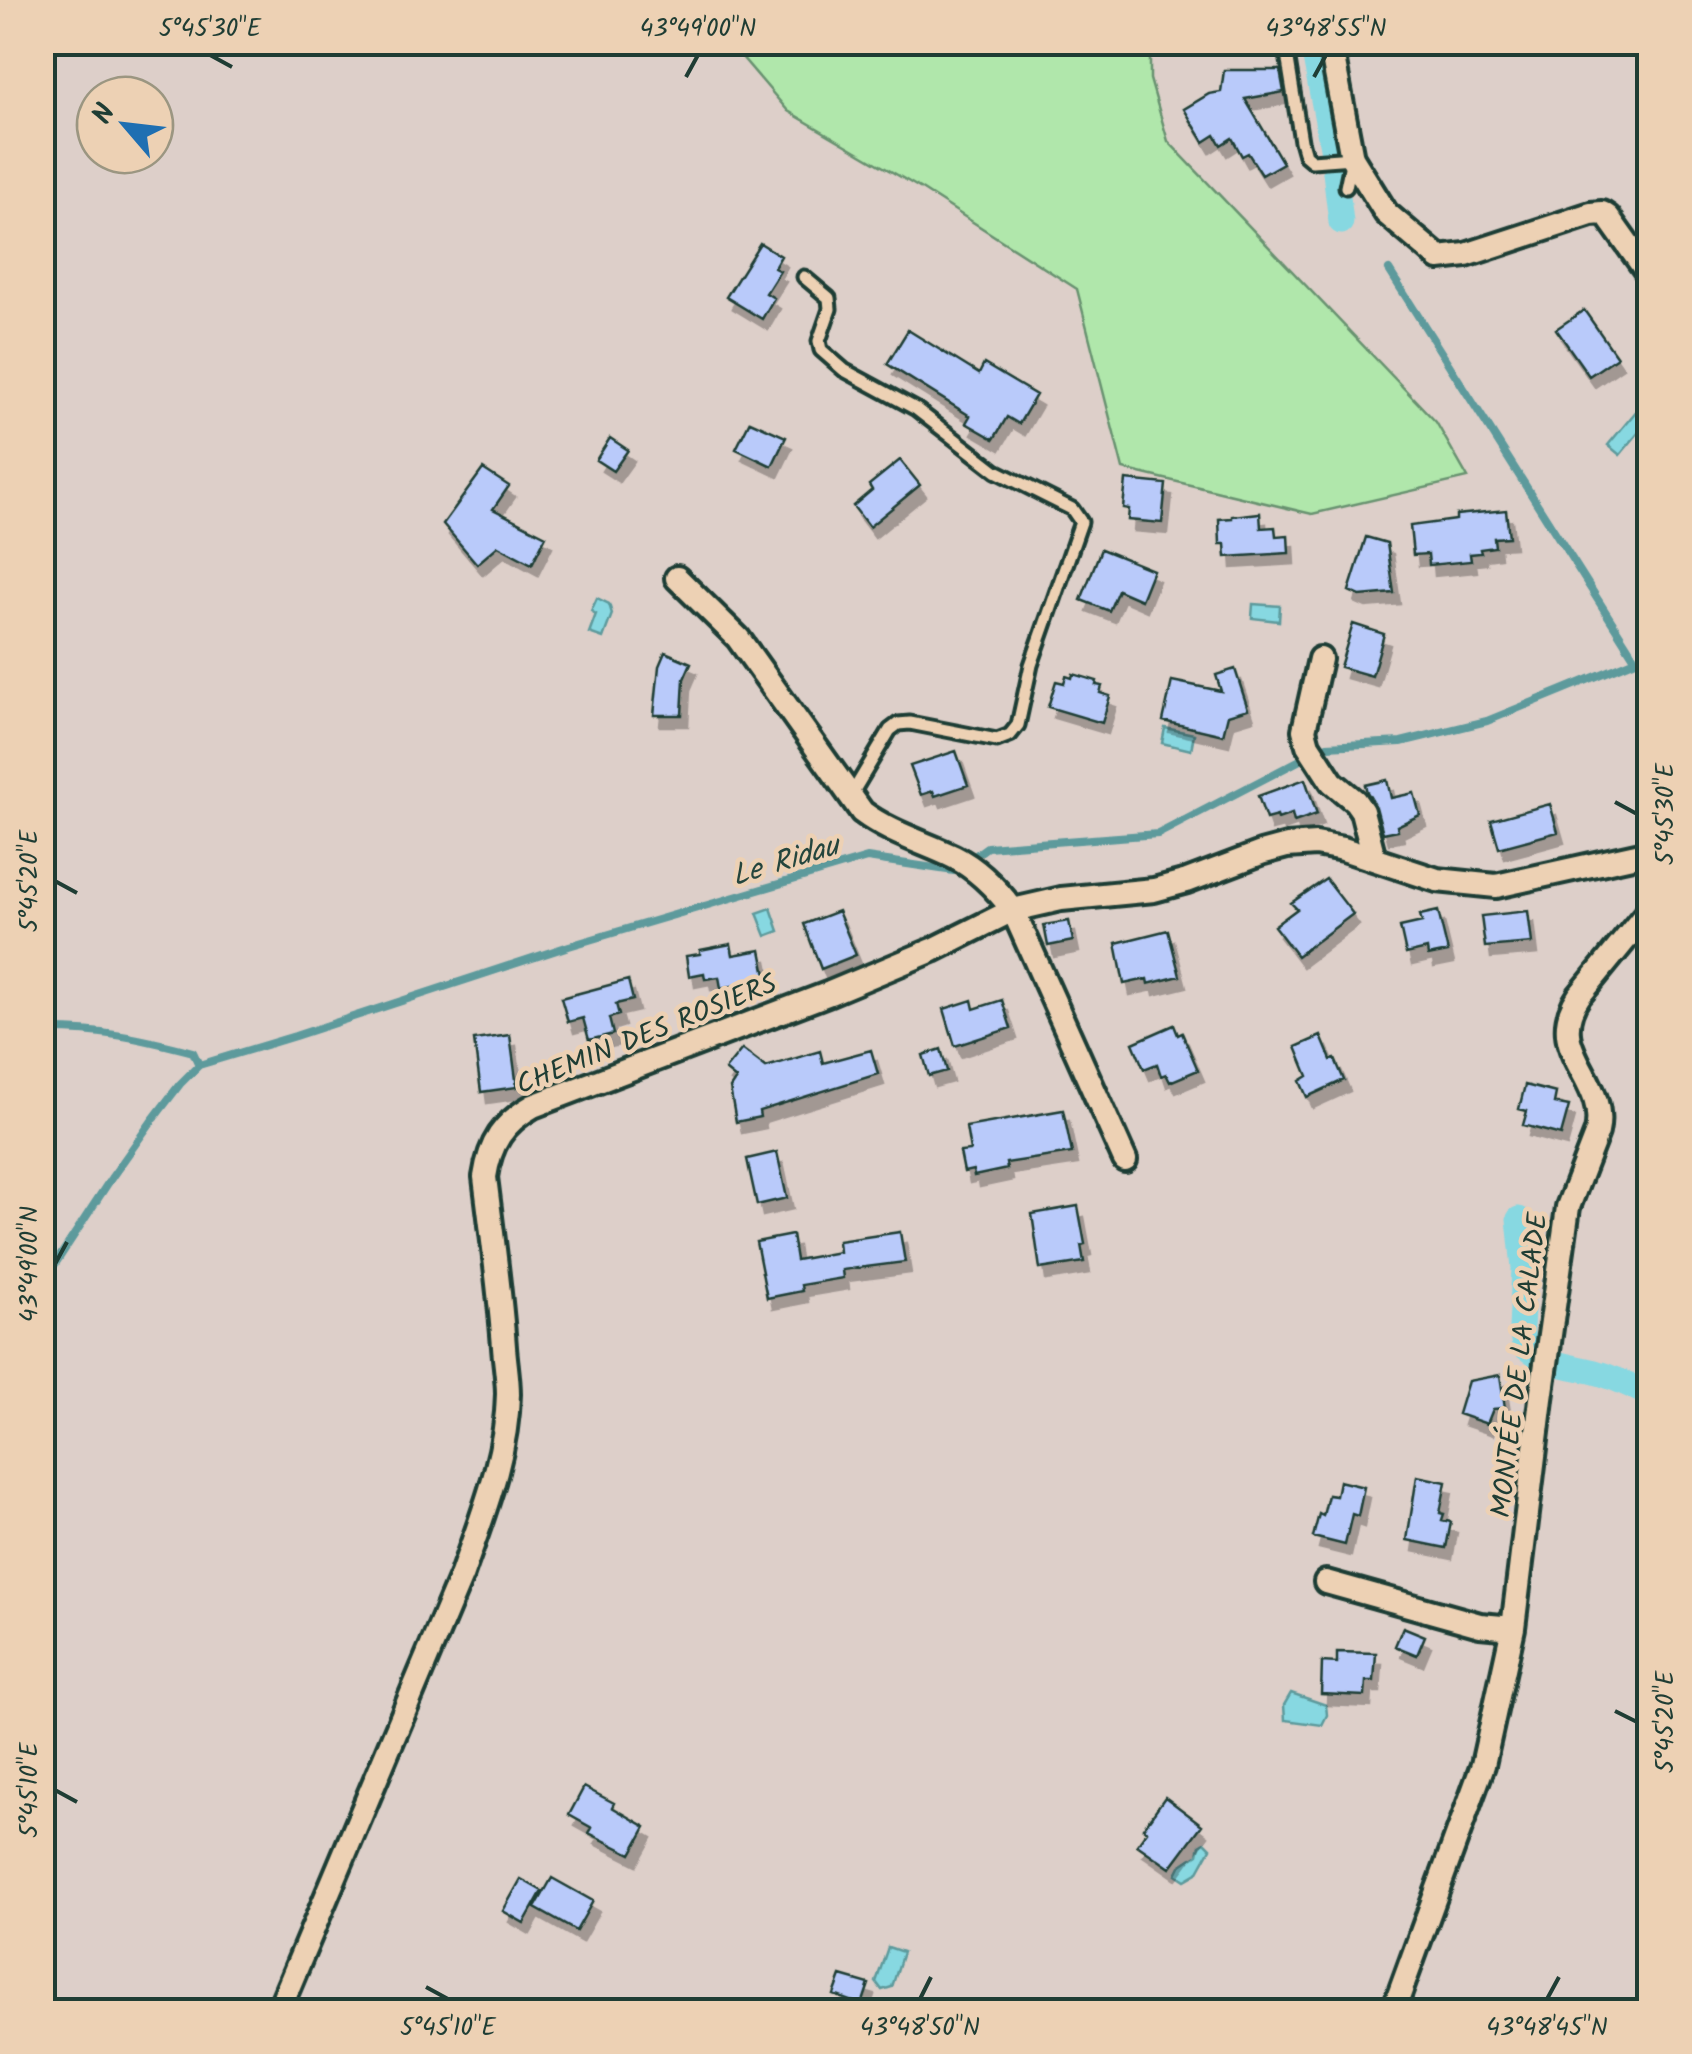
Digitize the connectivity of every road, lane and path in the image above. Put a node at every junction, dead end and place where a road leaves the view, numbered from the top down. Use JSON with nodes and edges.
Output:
{"nodes":[{"id":1,"x":1285,"y":42,"type":"edge"},
{"id":2,"x":1330,"y":42,"type":"edge"},
{"id":3,"x":1352,"y":158,"type":"junction"},
{"id":4,"x":1346,"y":187,"type":"dead end"},
{"id":5,"x":1650,"y":276,"type":"edge"},
{"id":6,"x":804,"y":278,"type":"dead end"},
{"id":7,"x":677,"y":578,"type":"dead end"},
{"id":8,"x":1320,"y":659,"type":"dead end"},
{"id":9,"x":850,"y":797,"type":"junction"},
{"id":10,"x":1650,"y":852,"type":"edge"},
{"id":11,"x":1374,"y":858,"type":"junction"},
{"id":12,"x":1650,"y":909,"type":"edge"},
{"id":13,"x":1013,"y":910,"type":"junction"},
{"id":14,"x":1126,"y":1160,"type":"dead end"},
{"id":15,"x":1326,"y":1582,"type":"dead end"},
{"id":16,"x":1513,"y":1628,"type":"junction"},
{"id":17,"x":278,"y":2012,"type":"edge"},
{"id":18,"x":1393,"y":2012,"type":"edge"}],
"edges":[{"from":1,"to":3,"type":"lane"},
{"from":2,"to":3,"type":"street"},
{"from":3,"to":4,"type":"lane"},
{"from":3,"to":5,"type":"street"},
{"from":6,"to":9,"type":"lane"},
{"from":7,"to":9,"type":"street"},
{"from":8,"to":11,"type":"street"},
{"from":9,"to":13,"type":"street"},
{"from":10,"to":11,"type":"street","name":"CHEMIN DES ROSIERS"},
{"from":11,"to":13,"type":"street","name":"CHEMIN DES ROSIERS"},
{"from":12,"to":16,"type":"street","name":"MONTÉE DE LA CALADE"},
{"from":13,"to":14,"type":"street"},
{"from":13,"to":17,"type":"street","name":"CHEMIN DES ROSIERS"},
{"from":15,"to":16,"type":"street"},
{"from":16,"to":18,"type":"street","name":"MONTÉE DE LA CALADE"}]}
